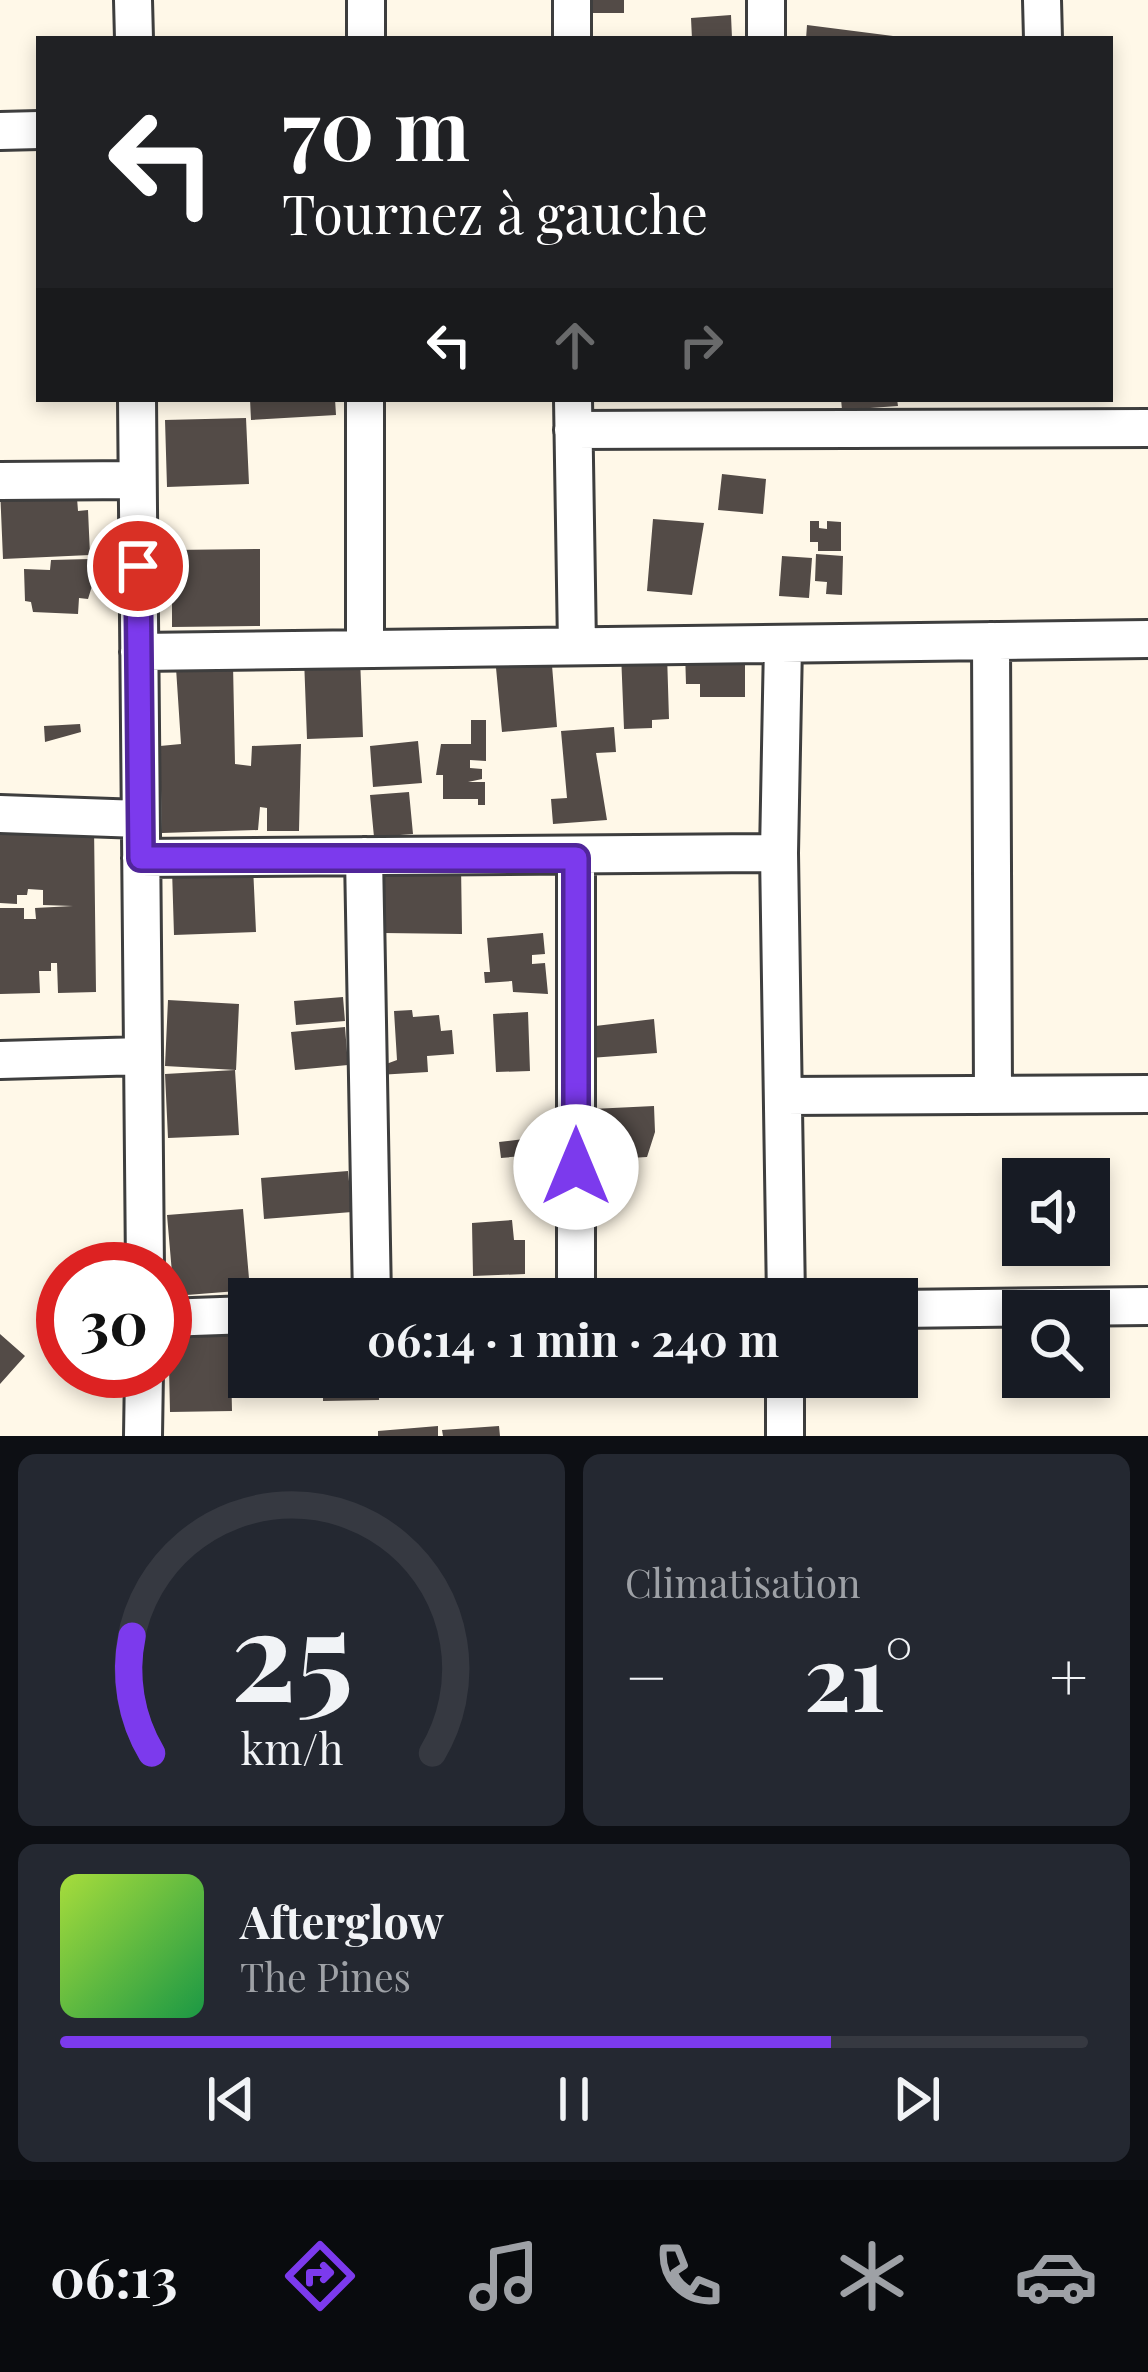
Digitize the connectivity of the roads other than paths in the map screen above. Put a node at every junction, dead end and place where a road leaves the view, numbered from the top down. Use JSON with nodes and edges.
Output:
{"nodes":[{"id":1,"x":133,"y":0,"type":"edge"},
{"id":2,"x":366,"y":0,"type":"edge"},
{"id":3,"x":572,"y":0,"type":"edge"},
{"id":4,"x":766,"y":0,"type":"edge"},
{"id":5,"x":1042,"y":0,"type":"edge"},
{"id":6,"x":134,"y":36,"type":"edge"},
{"id":7,"x":366,"y":36,"type":"edge"},
{"id":8,"x":572,"y":36,"type":"edge"},
{"id":9,"x":766,"y":36,"type":"edge"},
{"id":10,"x":1043,"y":36,"type":"edge"},
{"id":11,"x":0,"y":130,"type":"edge"},
{"id":12,"x":36,"y":130,"type":"edge"},
{"id":13,"x":137,"y":402,"type":"edge"},
{"id":14,"x":365,"y":402,"type":"edge"},
{"id":15,"x":1052,"y":414,"type":"edge"},
{"id":16,"x":573,"y":415,"type":"edge"},
{"id":17,"x":1148,"y":428,"type":"edge"},
{"id":18,"x":137,"y":480,"type":"junction"},
{"id":19,"x":0,"y":481,"type":"edge"},
{"id":20,"x":1148,"y":639,"type":"edge"},
{"id":21,"x":991,"y":641,"type":"junction"},
{"id":22,"x":783,"y":644,"type":"junction"},
{"id":23,"x":578,"y":646,"type":"junction"},
{"id":24,"x":365,"y":649,"type":"junction"},
{"id":25,"x":139,"y":652,"type":"junction"},
{"id":26,"x":0,"y":814,"type":"edge"},
{"id":27,"x":140,"y":819,"type":"junction"},
{"id":28,"x":779,"y":853,"type":"junction"},
{"id":29,"x":364,"y":856,"type":"junction"},
{"id":30,"x":141,"y":858,"type":"junction"},
{"id":31,"x":576,"y":858,"type":"junction"},
{"id":32,"x":142,"y":1056,"type":"junction"},
{"id":33,"x":0,"y":1060,"type":"edge"},
{"id":34,"x":993,"y":1092,"type":"junction"},
{"id":35,"x":1148,"y":1094,"type":"edge"},
{"id":36,"x":784,"y":1096,"type":"junction"},
{"id":37,"x":145,"y":1242,"type":"edge"},
{"id":38,"x":372,"y":1278,"type":"edge"},
{"id":39,"x":576,"y":1278,"type":"edge"},
{"id":40,"x":786,"y":1278,"type":"edge"},
{"id":41,"x":1148,"y":1306,"type":"edge"},
{"id":42,"x":918,"y":1309,"type":"edge"},
{"id":43,"x":228,"y":1316,"type":"edge"},
{"id":44,"x":192,"y":1317,"type":"edge"},
{"id":45,"x":144,"y":1398,"type":"edge"},
{"id":46,"x":785,"y":1398,"type":"edge"},
{"id":47,"x":143,"y":1436,"type":"edge"},
{"id":48,"x":785,"y":1436,"type":"edge"}],
"edges":[{"from":1,"to":6,"type":"street"},
{"from":2,"to":7,"type":"street"},
{"from":3,"to":8,"type":"street"},
{"from":4,"to":9,"type":"street"},
{"from":5,"to":10,"type":"street"},
{"from":11,"to":12,"type":"street"},
{"from":13,"to":18,"type":"street"},
{"from":14,"to":24,"type":"street"},
{"from":15,"to":16,"type":"street"},
{"from":15,"to":17,"type":"street"},
{"from":16,"to":23,"type":"street"},
{"from":18,"to":19,"type":"street"},
{"from":18,"to":25,"type":"street"},
{"from":20,"to":21,"type":"street"},
{"from":21,"to":22,"type":"street"},
{"from":21,"to":34,"type":"street"},
{"from":22,"to":23,"type":"street"},
{"from":22,"to":28,"type":"street"},
{"from":23,"to":24,"type":"street"},
{"from":24,"to":25,"type":"street"},
{"from":25,"to":27,"type":"street"},
{"from":26,"to":27,"type":"street"},
{"from":27,"to":30,"type":"street"},
{"from":28,"to":31,"type":"street"},
{"from":28,"to":36,"type":"street"},
{"from":29,"to":30,"type":"street"},
{"from":29,"to":31,"type":"street"},
{"from":29,"to":38,"type":"street"},
{"from":30,"to":32,"type":"street"},
{"from":31,"to":39,"type":"street"},
{"from":32,"to":33,"type":"street"},
{"from":32,"to":37,"type":"street"},
{"from":34,"to":35,"type":"street"},
{"from":34,"to":36,"type":"street"},
{"from":36,"to":40,"type":"street"},
{"from":41,"to":42,"type":"street"},
{"from":43,"to":44,"type":"street"},
{"from":45,"to":47,"type":"street"},
{"from":46,"to":48,"type":"street"}]}
